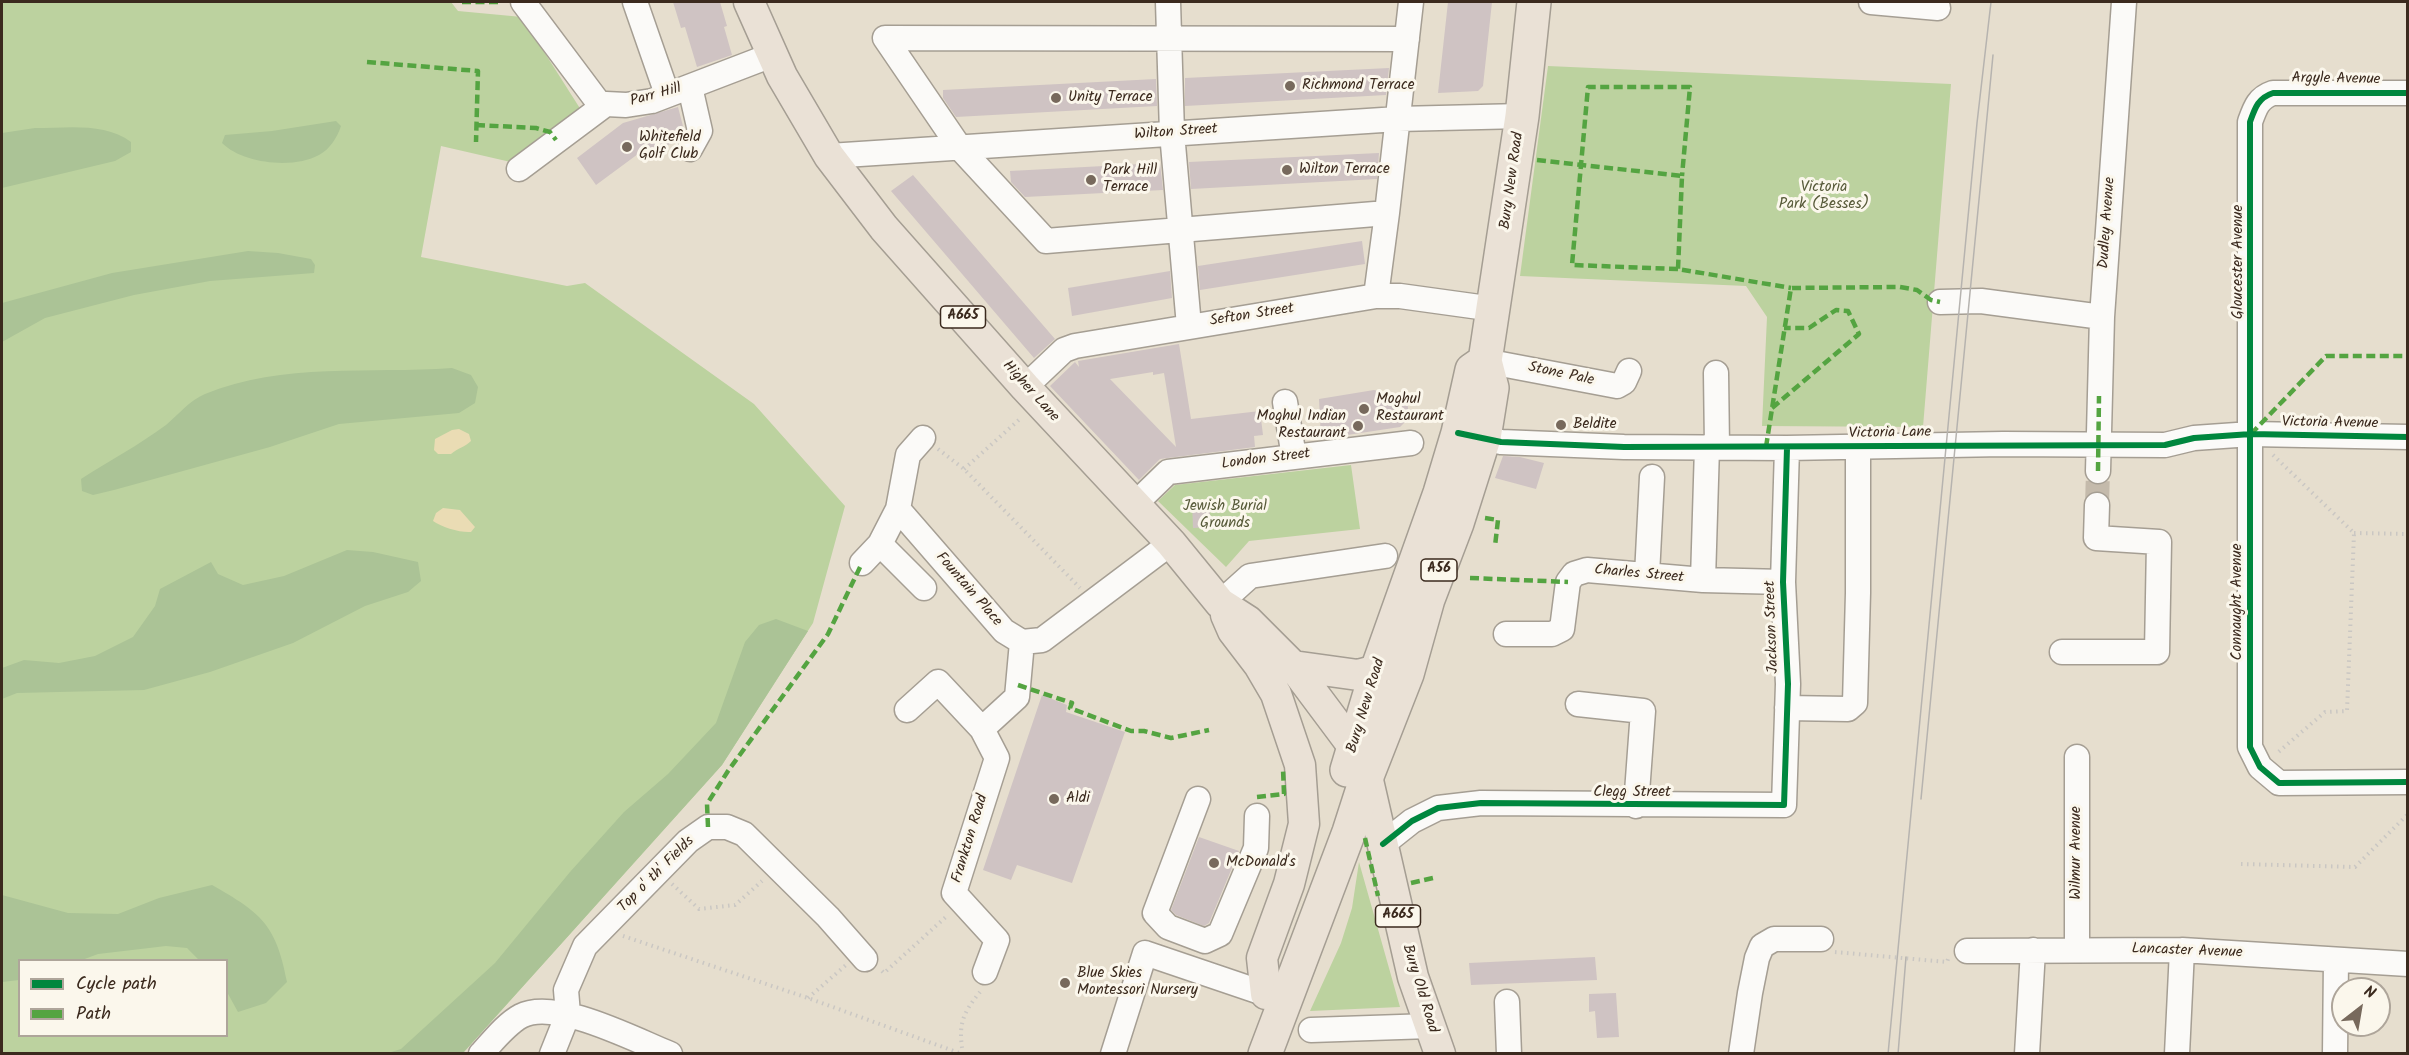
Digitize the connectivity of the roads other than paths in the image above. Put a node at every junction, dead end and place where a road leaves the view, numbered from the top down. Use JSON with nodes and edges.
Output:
{"nodes":[{"id":1,"x":523,"y":2,"type":"edge"},
{"id":2,"x":635,"y":2,"type":"edge"},
{"id":3,"x":749,"y":2,"type":"edge"},
{"id":4,"x":1168,"y":2,"type":"edge"},
{"id":5,"x":1411,"y":2,"type":"edge"},
{"id":6,"x":1534,"y":2,"type":"edge"},
{"id":7,"x":1871,"y":2,"type":"edge"},
{"id":8,"x":2124,"y":2,"type":"edge"},
{"id":9,"x":1938,"y":8,"type":"dead end"},
{"id":10,"x":1170,"y":39,"type":"junction"},
{"id":11,"x":1407,"y":39,"type":"junction"},
{"id":12,"x":772,"y":55,"type":"junction"},
{"id":13,"x":678,"y":90,"type":"junction"},
{"id":14,"x":2408,"y":93,"type":"edge"},
{"id":15,"x":2265,"y":96,"type":"joint"},
{"id":16,"x":601,"y":106,"type":"junction"},
{"id":17,"x":1522,"y":116,"type":"junction"},
{"id":18,"x":1398,"y":119,"type":"junction"},
{"id":19,"x":1172,"y":134,"type":"junction"},
{"id":20,"x":960,"y":148,"type":"junction"},
{"id":21,"x":690,"y":149,"type":"dead end"},
{"id":22,"x":829,"y":156,"type":"junction"},
{"id":23,"x":519,"y":169,"type":"dead end"},
{"id":24,"x":1387,"y":213,"type":"junction"},
{"id":25,"x":1180,"y":231,"type":"junction"},
{"id":26,"x":1376,"y":296,"type":"junction"},
{"id":27,"x":1940,"y":302,"type":"dead end"},
{"id":28,"x":1494,"y":309,"type":"junction"},
{"id":29,"x":2102,"y":317,"type":"junction"},
{"id":30,"x":1189,"y":326,"type":"junction"},
{"id":31,"x":1485,"y":360,"type":"junction"},
{"id":32,"x":1629,"y":371,"type":"dead end"},
{"id":33,"x":1716,"y":373,"type":"dead end"},
{"id":34,"x":1025,"y":400,"type":"junction"},
{"id":35,"x":1285,"y":402,"type":"dead end"},
{"id":36,"x":2251,"y":434,"type":"junction"},
{"id":37,"x":1471,"y":436,"type":"junction"},
{"id":38,"x":2408,"y":437,"type":"edge"},
{"id":39,"x":923,"y":438,"type":"road end"},
{"id":40,"x":1411,"y":443,"type":"dead end"},
{"id":41,"x":2098,"y":445,"type":"junction"},
{"id":42,"x":1712,"y":447,"type":"junction"},
{"id":43,"x":1858,"y":447,"type":"junction"},
{"id":44,"x":1787,"y":448,"type":"junction"},
{"id":45,"x":1294,"y":457,"type":"junction"},
{"id":46,"x":2098,"y":471,"type":"tunnel mouth"},
{"id":47,"x":1652,"y":477,"type":"dead end"},
{"id":48,"x":1135,"y":504,"type":"junction"},
{"id":49,"x":2097,"y":505,"type":"tunnel mouth"},
{"id":50,"x":898,"y":509,"type":"junction"},
{"id":51,"x":1171,"y":543,"type":"junction"},
{"id":52,"x":880,"y":544,"type":"junction"},
{"id":53,"x":1385,"y":556,"type":"dead end"},
{"id":54,"x":862,"y":563,"type":"dead end"},
{"id":55,"x":1647,"y":575,"type":"junction"},
{"id":56,"x":1703,"y":580,"type":"junction"},
{"id":57,"x":1783,"y":582,"type":"junction"},
{"id":58,"x":924,"y":588,"type":"dead end"},
{"id":59,"x":1221,"y":603,"type":"junction"},
{"id":60,"x":1506,"y":633,"type":"dead end"},
{"id":61,"x":1022,"y":642,"type":"junction"},
{"id":62,"x":2062,"y":652,"type":"dead end"},
{"id":63,"x":1293,"y":666,"type":"junction"},
{"id":64,"x":1377,"y":670,"type":"junction"},
{"id":65,"x":1578,"y":704,"type":"dead end"},
{"id":66,"x":1787,"y":708,"type":"junction"},
{"id":67,"x":907,"y":710,"type":"dead end"},
{"id":68,"x":982,"y":729,"type":"junction"},
{"id":69,"x":2077,"y":757,"type":"dead end"},
{"id":70,"x":1361,"y":763,"type":"junction"},
{"id":71,"x":2408,"y":782,"type":"edge"},
{"id":72,"x":1198,"y":799,"type":"dead end"},
{"id":73,"x":1784,"y":805,"type":"joint"},
{"id":74,"x":1636,"y":806,"type":"junction"},
{"id":75,"x":1257,"y":816,"type":"dead end"},
{"id":76,"x":1383,"y":844,"type":"junction"},
{"id":77,"x":1826,"y":946,"type":"road end"},
{"id":78,"x":2077,"y":949,"type":"junction"},
{"id":79,"x":2033,"y":950,"type":"junction"},
{"id":80,"x":2182,"y":950,"type":"junction"},
{"id":81,"x":1967,"y":951,"type":"road end"},
{"id":82,"x":862,"y":956,"type":"road end"},
{"id":83,"x":2336,"y":960,"type":"junction"},
{"id":84,"x":2408,"y":964,"type":"edge"},
{"id":85,"x":985,"y":972,"type":"road end"},
{"id":86,"x":1266,"y":994,"type":"junction"},
{"id":87,"x":1507,"y":1002,"type":"dead end"},
{"id":88,"x":568,"y":1014,"type":"junction"},
{"id":89,"x":1311,"y":1030,"type":"dead end"},
{"id":90,"x":1435,"y":1040,"type":"edge"},
{"id":91,"x":481,"y":1053,"type":"edge"},
{"id":92,"x":552,"y":1053,"type":"edge"},
{"id":93,"x":670,"y":1053,"type":"edge"},
{"id":94,"x":1113,"y":1053,"type":"edge"},
{"id":95,"x":1242,"y":1053,"type":"edge"},
{"id":96,"x":1265,"y":1053,"type":"edge"},
{"id":97,"x":1509,"y":1053,"type":"edge"},
{"id":98,"x":1741,"y":1053,"type":"edge"},
{"id":99,"x":2027,"y":1053,"type":"edge"},
{"id":100,"x":2177,"y":1053,"type":"edge"},
{"id":101,"x":2335,"y":1053,"type":"edge"}],
"edges":[{"from":1,"to":16,"type":"street"},
{"from":2,"to":13,"type":"street"},
{"from":3,"to":12,"type":"main road","name":"Higher Lane","number":"A665"},
{"from":4,"to":10,"type":"street"},
{"from":5,"to":11,"type":"street"},
{"from":6,"to":17,"type":"highway","name":"Bury New Road","number":"A56"},
{"from":7,"to":9,"type":"street"},
{"from":8,"to":29,"type":"street","name":"Dudley Avenue"},
{"from":10,"to":11,"type":"street"},
{"from":10,"to":19,"type":"street"},
{"from":10,"to":20,"type":"street"},
{"from":11,"to":18,"type":"street"},
{"from":12,"to":13,"type":"street","name":"Parr Hill"},
{"from":12,"to":22,"type":"main road","name":"Higher Lane","number":"A665"},
{"from":13,"to":16,"type":"street","name":"Parr Hill"},
{"from":13,"to":21,"type":"street"},
{"from":14,"to":15,"type":"street","name":"Argyle Avenue"},
{"from":15,"to":36,"type":"street","name":"Gloucester Avenue"},
{"from":16,"to":23,"type":"street"},
{"from":17,"to":18,"type":"street","name":"Wilton Street"},
{"from":17,"to":28,"type":"highway","name":"Bury New Road","number":"A56"},
{"from":18,"to":19,"type":"street","name":"Wilton Street"},
{"from":18,"to":24,"type":"street"},
{"from":19,"to":20,"type":"street","name":"Wilton Street"},
{"from":19,"to":25,"type":"street"},
{"from":20,"to":22,"type":"street","name":"Wilton Street"},
{"from":20,"to":25,"type":"street"},
{"from":22,"to":34,"type":"main road","name":"Higher Lane","number":"A665"},
{"from":24,"to":25,"type":"street"},
{"from":24,"to":26,"type":"street"},
{"from":25,"to":30,"type":"street"},
{"from":26,"to":28,"type":"street","name":"Sefton Street"},
{"from":26,"to":30,"type":"street","name":"Sefton Street"},
{"from":27,"to":29,"type":"street"},
{"from":28,"to":31,"type":"highway","name":"Bury New Road","number":"A56"},
{"from":29,"to":41,"type":"street","name":"Dudley Avenue"},
{"from":30,"to":34,"type":"street","name":"Sefton Street"},
{"from":31,"to":32,"type":"street","name":"Stone Pale"},
{"from":31,"to":37,"type":"highway","name":"Bury New Road","number":"A56"},
{"from":33,"to":42,"type":"street"},
{"from":34,"to":48,"type":"main road","name":"Higher Lane","number":"A665"},
{"from":35,"to":45,"type":"street"},
{"from":36,"to":38,"type":"street","name":"Victoria Avenue"},
{"from":36,"to":41,"type":"street","name":"Victoria Lane"},
{"from":36,"to":71,"type":"street","name":"Connaught Avenue"},
{"from":37,"to":42,"type":"street","name":"Victoria Lane"},
{"from":37,"to":64,"type":"highway","name":"Bury New Road","number":"A56"},
{"from":37,"to":70,"type":"highway","name":"Bury New Road","number":"A56"},
{"from":39,"to":50,"type":"street"},
{"from":40,"to":45,"type":"street","name":"London Street"},
{"from":41,"to":43,"type":"street","name":"Victoria Lane"},
{"from":41,"to":46,"type":"street","name":"Dudley Avenue"},
{"from":42,"to":44,"type":"street","name":"Victoria Lane"},
{"from":42,"to":56,"type":"street"},
{"from":43,"to":44,"type":"street","name":"Victoria Lane"},
{"from":43,"to":66,"type":"street"},
{"from":44,"to":57,"type":"street","name":"Jackson Street"},
{"from":45,"to":48,"type":"street","name":"London Street"},
{"from":47,"to":55,"type":"street"},
{"from":48,"to":51,"type":"main road","name":"Higher Lane","number":"A665"},
{"from":49,"to":62,"type":"street"},
{"from":50,"to":52,"type":"street"},
{"from":50,"to":61,"type":"street","name":"Fountain Place"},
{"from":51,"to":59,"type":"main road","name":"Higher Lane","number":"A665"},
{"from":51,"to":61,"type":"street"},
{"from":52,"to":54,"type":"street"},
{"from":52,"to":58,"type":"street"},
{"from":53,"to":59,"type":"street"},
{"from":55,"to":56,"type":"street","name":"Charles Street"},
{"from":55,"to":60,"type":"street","name":"Charles Street"},
{"from":56,"to":57,"type":"street","name":"Charles Street"},
{"from":57,"to":66,"type":"street","name":"Jackson Street"},
{"from":59,"to":63,"type":"main road","name":"Higher Lane","number":"A665"},
{"from":59,"to":86,"type":"main road"},
{"from":61,"to":68,"type":"street"},
{"from":63,"to":64,"type":"main road"},
{"from":63,"to":70,"type":"main road","name":"Higher Lane","number":"A665"},
{"from":64,"to":70,"type":"highway","name":"Bury New Road","number":"A56"},
{"from":65,"to":74,"type":"street"},
{"from":66,"to":73,"type":"street","name":"Jackson Street"},
{"from":67,"to":68,"type":"street","name":"Frankton Road"},
{"from":68,"to":85,"type":"street","name":"Frankton Road"},
{"from":69,"to":78,"type":"street","name":"Wilmur Avenue"},
{"from":70,"to":76,"type":"main road","name":"Bury Old Road","number":"A665"},
{"from":70,"to":86,"type":"highway","name":"Bury New Road","number":"A56"},
{"from":70,"to":96,"type":"highway","name":"Bury New Road","number":"A56"},
{"from":72,"to":75,"type":"street"},
{"from":73,"to":74,"type":"street","name":"Clegg Street"},
{"from":74,"to":76,"type":"street","name":"Clegg Street"},
{"from":76,"to":90,"type":"main road","name":"Bury Old Road","number":"A665"},
{"from":77,"to":98,"type":"street"},
{"from":78,"to":79,"type":"street","name":"Lancaster Avenue"},
{"from":78,"to":80,"type":"street","name":"Lancaster Avenue"},
{"from":79,"to":81,"type":"street","name":"Lancaster Avenue"},
{"from":79,"to":99,"type":"street"},
{"from":80,"to":83,"type":"street","name":"Lancaster Avenue"},
{"from":80,"to":100,"type":"street"},
{"from":82,"to":88,"type":"street","name":"Top o' th' Fields"},
{"from":83,"to":84,"type":"street","name":"Lancaster Avenue"},
{"from":83,"to":101,"type":"street"},
{"from":86,"to":94,"type":"street"},
{"from":86,"to":95,"type":"highway","name":"Bury New Road","number":"A56"},
{"from":87,"to":97,"type":"street"},
{"from":88,"to":91,"type":"street"},
{"from":88,"to":92,"type":"street"},
{"from":88,"to":93,"type":"street"},
{"from":89,"to":90,"type":"street"}]}
